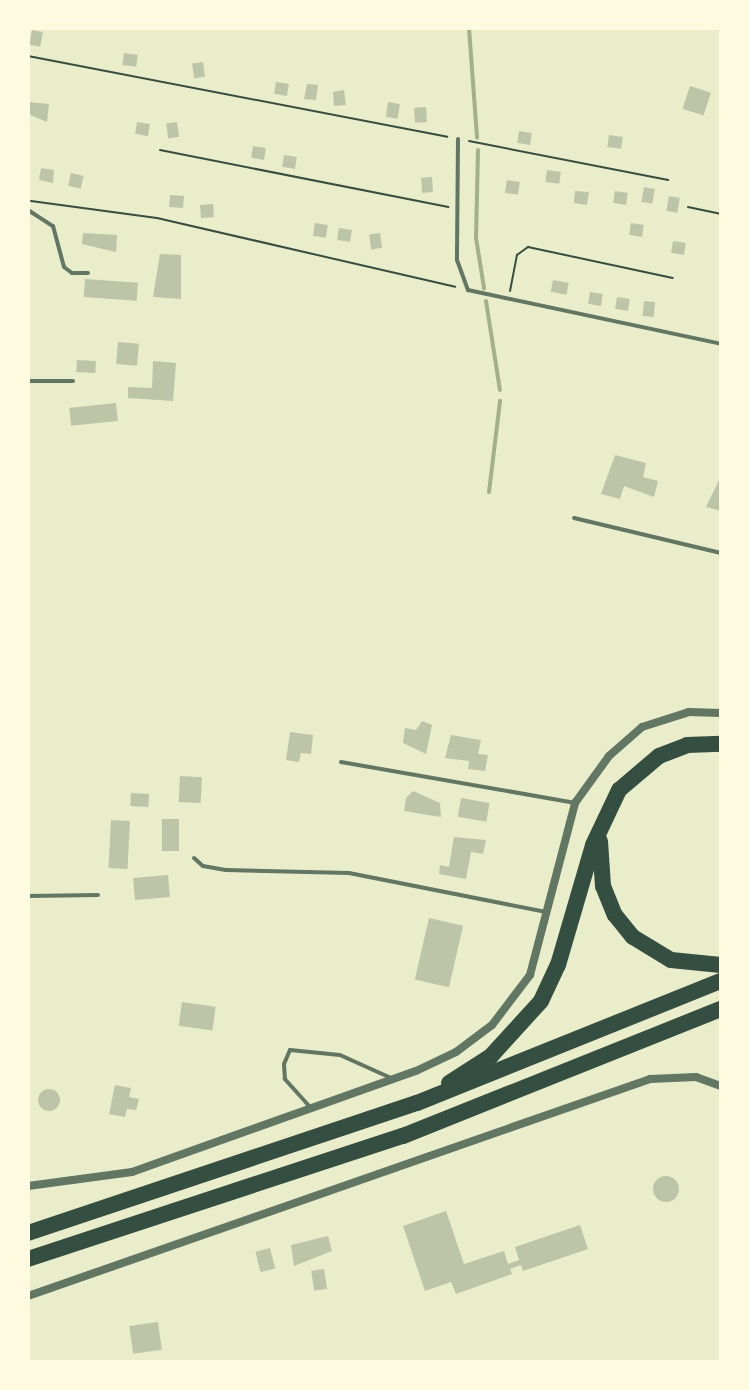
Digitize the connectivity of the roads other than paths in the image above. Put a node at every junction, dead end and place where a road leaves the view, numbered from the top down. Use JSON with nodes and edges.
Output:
{"nodes":[{"id":1,"x":458,"y":139,"type":"road end"},
{"id":2,"x":28,"y":210,"type":"edge"},
{"id":3,"x":88,"y":273,"type":"dead end"},
{"id":4,"x":721,"y":344,"type":"edge"},
{"id":5,"x":28,"y":381,"type":"edge"},
{"id":6,"x":73,"y":381,"type":"dead end"},
{"id":7,"x":574,"y":518,"type":"dead end"},
{"id":8,"x":721,"y":553,"type":"edge"},
{"id":9,"x":721,"y":713,"type":"edge"},
{"id":10,"x":721,"y":744,"type":"edge"},
{"id":11,"x":341,"y":762,"type":"dead end"},
{"id":12,"x":575,"y":803,"type":"junction"},
{"id":13,"x":606,"y":812,"type":"junction"},
{"id":14,"x":194,"y":858,"type":"dead end"},
{"id":15,"x":98,"y":895,"type":"dead end"},
{"id":16,"x":28,"y":896,"type":"edge"},
{"id":17,"x":549,"y":912,"type":"junction"},
{"id":18,"x":721,"y":965,"type":"edge"},
{"id":19,"x":721,"y":981,"type":"edge"},
{"id":20,"x":721,"y":1009,"type":"edge"},
{"id":21,"x":393,"y":1079,"type":"junction"},
{"id":22,"x":721,"y":1086,"type":"edge"},
{"id":23,"x":417,"y":1103,"type":"junction"},
{"id":24,"x":311,"y":1109,"type":"junction"},
{"id":25,"x":28,"y":1186,"type":"edge"},
{"id":26,"x":28,"y":1233,"type":"edge"},
{"id":27,"x":28,"y":1259,"type":"edge"},
{"id":28,"x":28,"y":1296,"type":"edge"}],
"edges":[{"from":1,"to":4,"type":"lane"},
{"from":2,"to":3,"type":"lane"},
{"from":5,"to":6,"type":"lane"},
{"from":7,"to":8,"type":"lane"},
{"from":9,"to":12,"type":"street"},
{"from":10,"to":13,"type":"highway"},
{"from":11,"to":12,"type":"lane"},
{"from":12,"to":17,"type":"street"},
{"from":13,"to":18,"type":"highway"},
{"from":13,"to":23,"type":"highway"},
{"from":14,"to":17,"type":"lane"},
{"from":15,"to":16,"type":"lane"},
{"from":17,"to":21,"type":"street"},
{"from":19,"to":23,"type":"highway"},
{"from":20,"to":27,"type":"highway"},
{"from":21,"to":24,"type":"street"},
{"from":21,"to":24,"type":"lane"},
{"from":22,"to":28,"type":"street"},
{"from":23,"to":26,"type":"highway"},
{"from":24,"to":25,"type":"street"}]}
